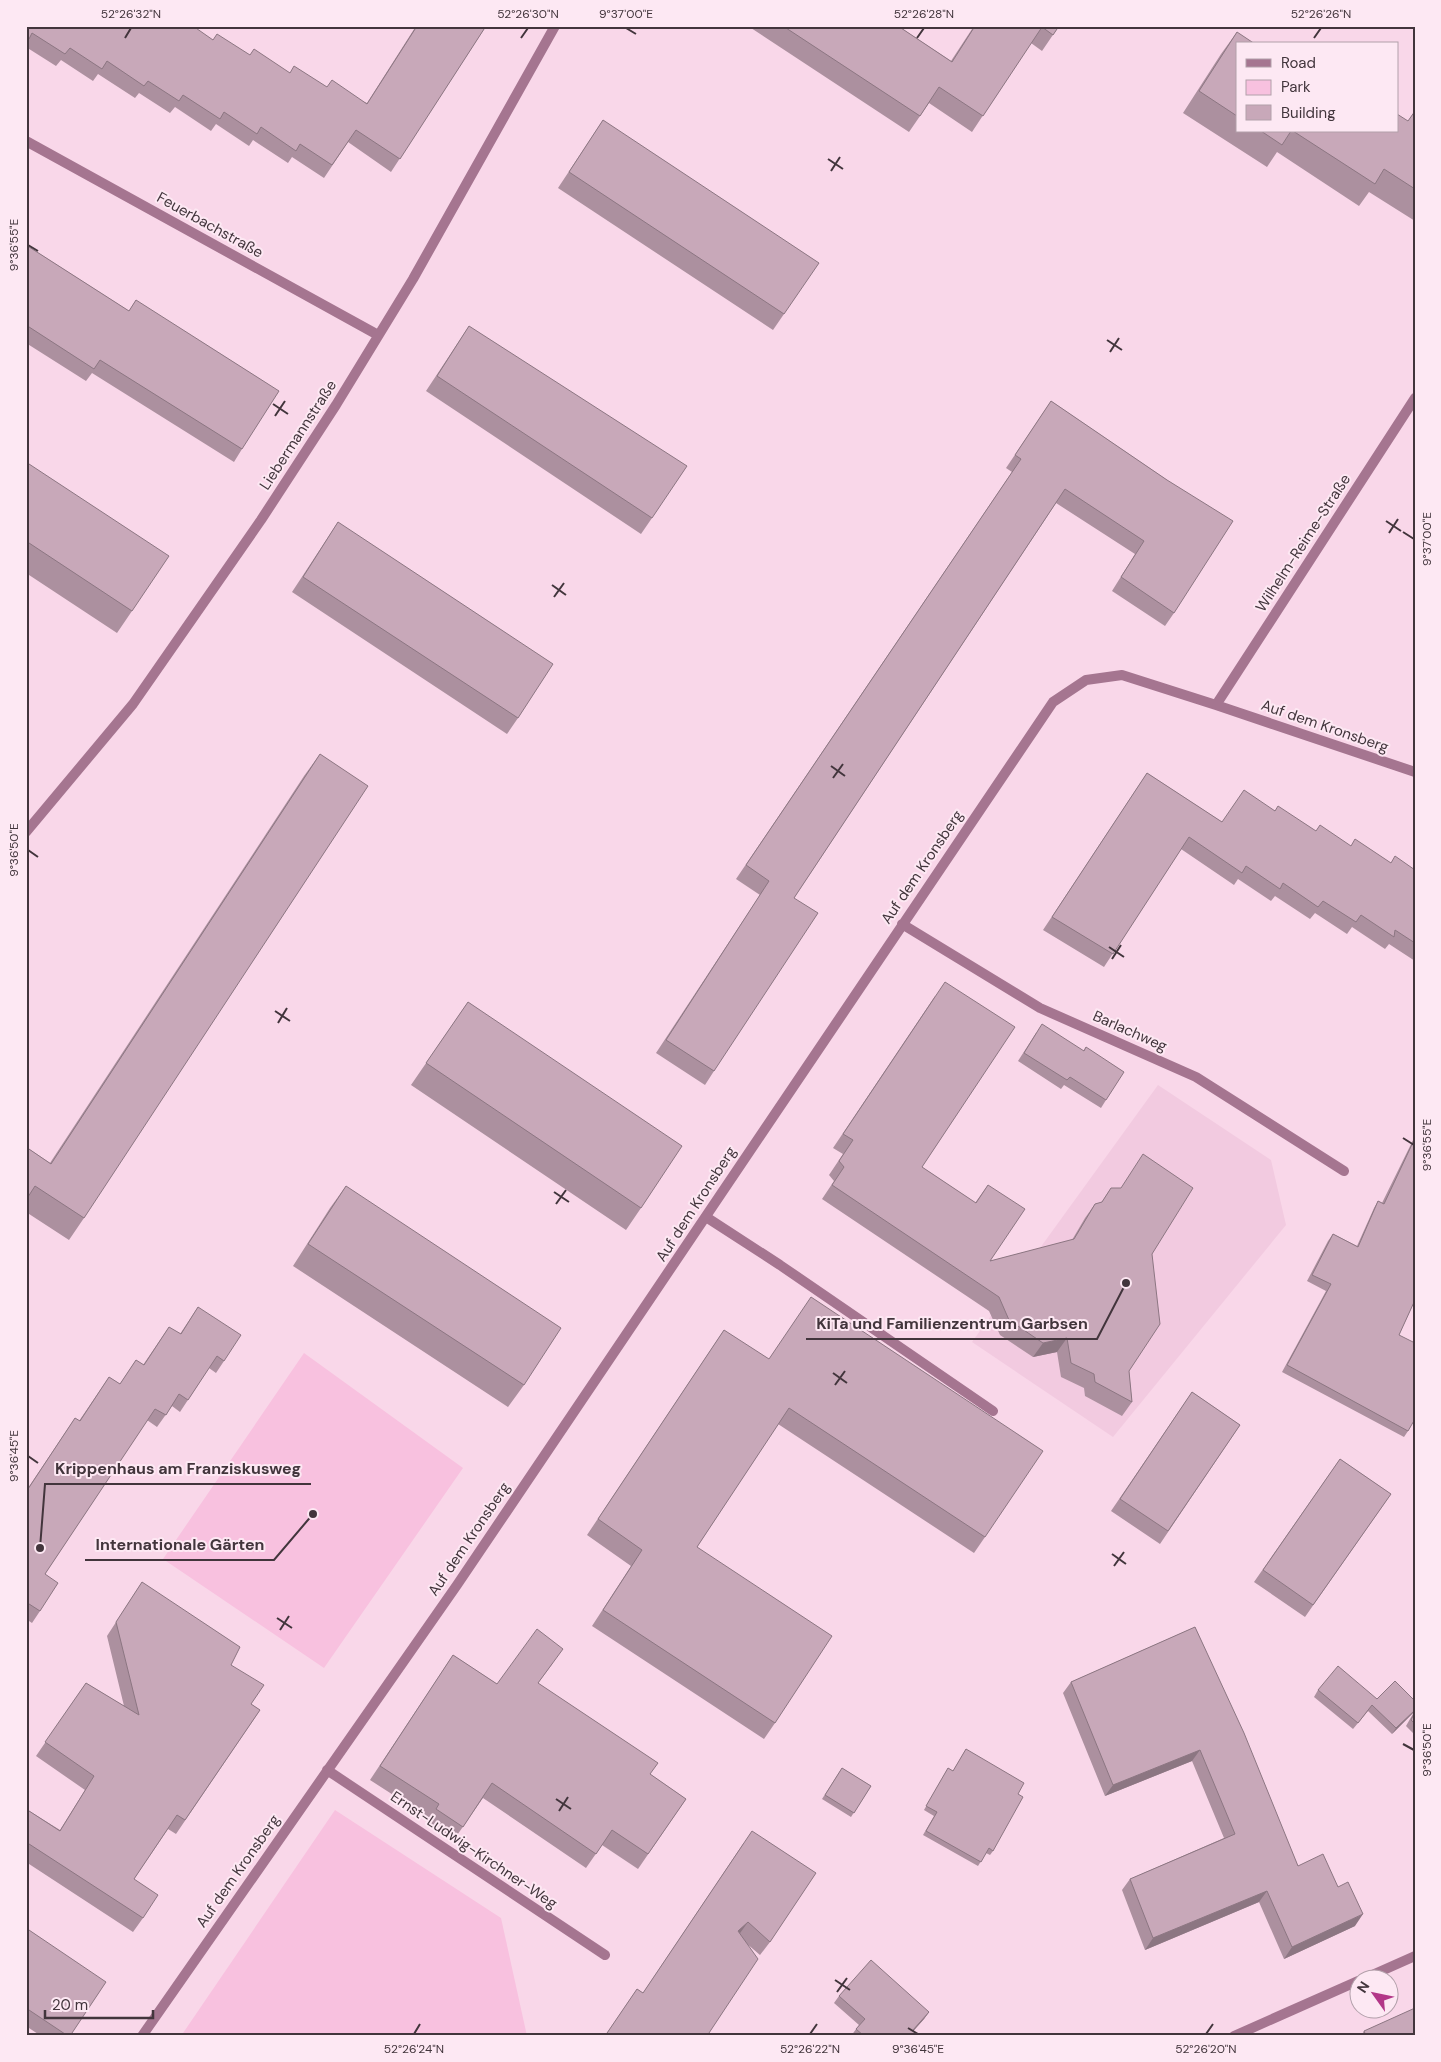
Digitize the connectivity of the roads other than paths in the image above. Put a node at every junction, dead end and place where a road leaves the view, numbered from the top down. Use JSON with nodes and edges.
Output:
{"nodes":[{"id":1,"x":555,"y":26,"type":"edge"},
{"id":2,"x":26,"y":141,"type":"edge"},
{"id":3,"x":378,"y":335,"type":"junction"},
{"id":4,"x":1415,"y":398,"type":"edge"},
{"id":5,"x":1216,"y":705,"type":"junction"},
{"id":6,"x":1415,"y":772,"type":"edge"},
{"id":7,"x":26,"y":832,"type":"edge"},
{"id":8,"x":902,"y":924,"type":"junction"},
{"id":9,"x":1344,"y":1171,"type":"dead end"},
{"id":10,"x":706,"y":1217,"type":"junction"},
{"id":11,"x":993,"y":1410,"type":"dead end"},
{"id":12,"x":327,"y":1770,"type":"junction"},
{"id":13,"x":605,"y":1955,"type":"dead end"},
{"id":14,"x":1415,"y":1956,"type":"edge"},
{"id":15,"x":1383,"y":1970,"type":"edge"},
{"id":16,"x":1348,"y":1985,"type":"edge"},
{"id":17,"x":142,"y":2036,"type":"edge"},
{"id":18,"x":1234,"y":2036,"type":"edge"}],
"edges":[{"from":1,"to":3,"type":"street","name":"Liebermannstraße"},
{"from":2,"to":3,"type":"street","name":"Feuerbachstraße"},
{"from":3,"to":7,"type":"street","name":"Liebermannstraße"},
{"from":4,"to":5,"type":"street","name":"Wilhelm-Reime-Straße"},
{"from":5,"to":6,"type":"street","name":"Auf dem Kronsberg"},
{"from":5,"to":8,"type":"street","name":"Auf dem Kronsberg"},
{"from":8,"to":9,"type":"street","name":"Barlachweg"},
{"from":8,"to":10,"type":"street","name":"Auf dem Kronsberg"},
{"from":10,"to":11,"type":"street"},
{"from":10,"to":12,"type":"street","name":"Auf dem Kronsberg"},
{"from":12,"to":13,"type":"street","name":"Ernst-Ludwig-Kirchner-Weg"},
{"from":12,"to":17,"type":"street","name":"Auf dem Kronsberg"},
{"from":14,"to":15,"type":"street"},
{"from":16,"to":18,"type":"street"}]}
